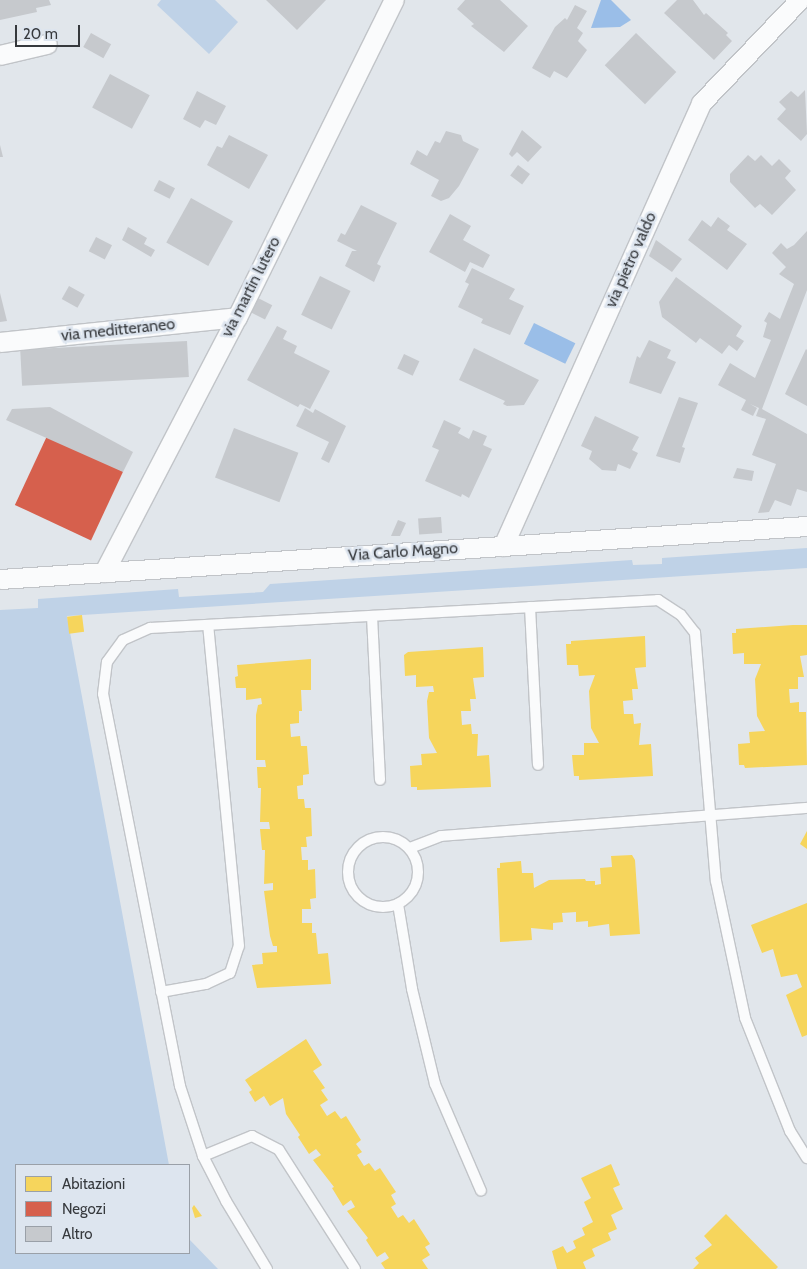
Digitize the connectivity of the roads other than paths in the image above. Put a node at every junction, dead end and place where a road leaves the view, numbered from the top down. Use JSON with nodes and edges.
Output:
{"nodes":[{"id":1,"x":394,"y":0,"type":"edge"},
{"id":2,"x":799,"y":0,"type":"edge"},
{"id":3,"x":47,"y":44,"type":"dead end"},
{"id":4,"x":0,"y":55,"type":"edge"},
{"id":5,"x":237,"y":317,"type":"junction"},
{"id":6,"x":0,"y":342,"type":"edge"},
{"id":7,"x":807,"y":526,"type":"edge"},
{"id":8,"x":503,"y":546,"type":"junction"},
{"id":9,"x":104,"y":572,"type":"junction"},
{"id":10,"x":0,"y":580,"type":"edge"},
{"id":11,"x":530,"y":607,"type":"junction"},
{"id":12,"x":372,"y":616,"type":"junction"},
{"id":13,"x":208,"y":625,"type":"junction"},
{"id":14,"x":538,"y":766,"type":"dead end"},
{"id":15,"x":380,"y":780,"type":"dead end"},
{"id":16,"x":807,"y":808,"type":"edge"},
{"id":17,"x":708,"y":814,"type":"junction"},
{"id":18,"x":410,"y":848,"type":"junction"},
{"id":19,"x":398,"y":904,"type":"junction"},
{"id":20,"x":161,"y":992,"type":"junction"},
{"id":21,"x":203,"y":1156,"type":"junction"},
{"id":22,"x":807,"y":1158,"type":"edge"},
{"id":23,"x":481,"y":1192,"type":"dead end"},
{"id":24,"x":267,"y":1269,"type":"edge"},
{"id":25,"x":354,"y":1269,"type":"edge"}],
"edges":[{"from":1,"to":5,"type":"street","name":"via martin lutero"},
{"from":2,"to":8,"type":"street","name":"via pietro valdo"},
{"from":3,"to":4,"type":"street"},
{"from":5,"to":6,"type":"street","name":"via meditteraneo"},
{"from":5,"to":9,"type":"street","name":"via martin lutero"},
{"from":7,"to":8,"type":"street","name":"Via Carlo Magno"},
{"from":8,"to":9,"type":"street","name":"Via Carlo Magno"},
{"from":9,"to":10,"type":"street","name":"Via Carlo Magno"},
{"from":11,"to":12,"type":"lane"},
{"from":11,"to":14,"type":"lane"},
{"from":11,"to":17,"type":"lane"},
{"from":12,"to":13,"type":"lane"},
{"from":12,"to":15,"type":"lane"},
{"from":13,"to":20,"type":"lane"},
{"from":13,"to":20,"type":"lane"},
{"from":16,"to":17,"type":"lane"},
{"from":17,"to":18,"type":"lane"},
{"from":17,"to":22,"type":"lane"},
{"from":18,"to":19,"type":"lane"},
{"from":18,"to":19,"type":"lane"},
{"from":19,"to":23,"type":"lane"},
{"from":20,"to":21,"type":"lane"},
{"from":21,"to":24,"type":"lane"},
{"from":21,"to":25,"type":"lane"}]}
